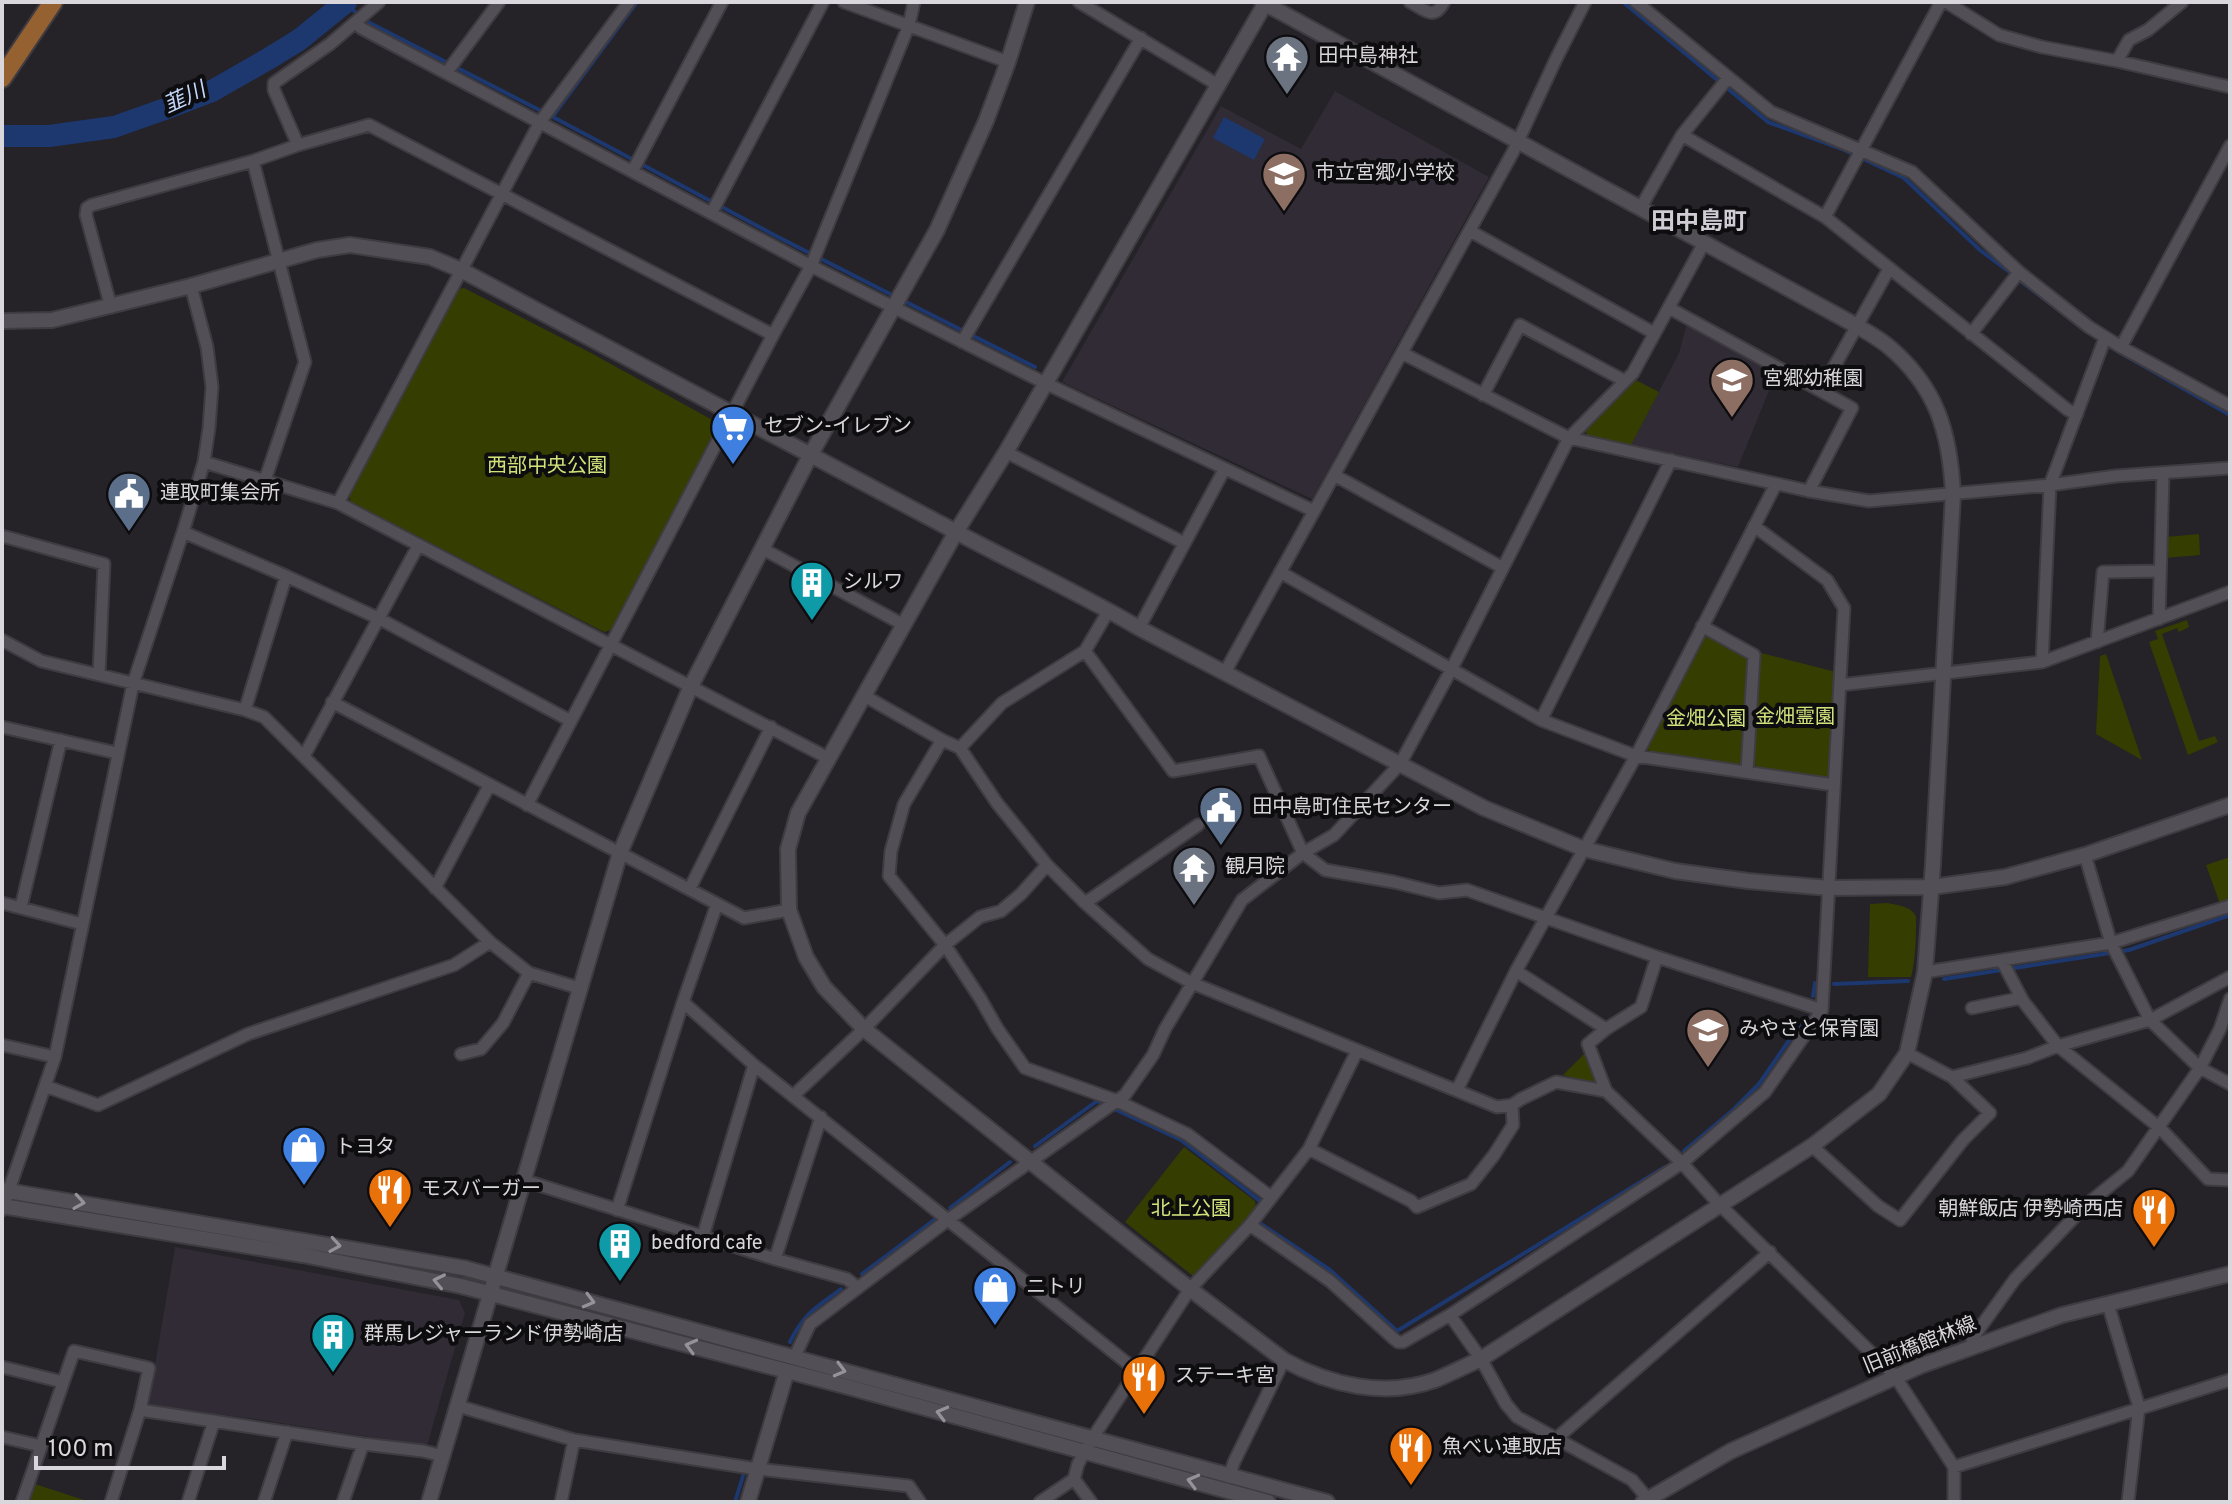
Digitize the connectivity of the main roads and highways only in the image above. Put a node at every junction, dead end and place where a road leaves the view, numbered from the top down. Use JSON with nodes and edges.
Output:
{"nodes":[{"id":1,"x":53,"y":2,"type":"edge"},
{"id":2,"x":2,"y":78,"type":"edge"}],
"edges":[{"from":1,"to":2,"type":"main road"}]}
